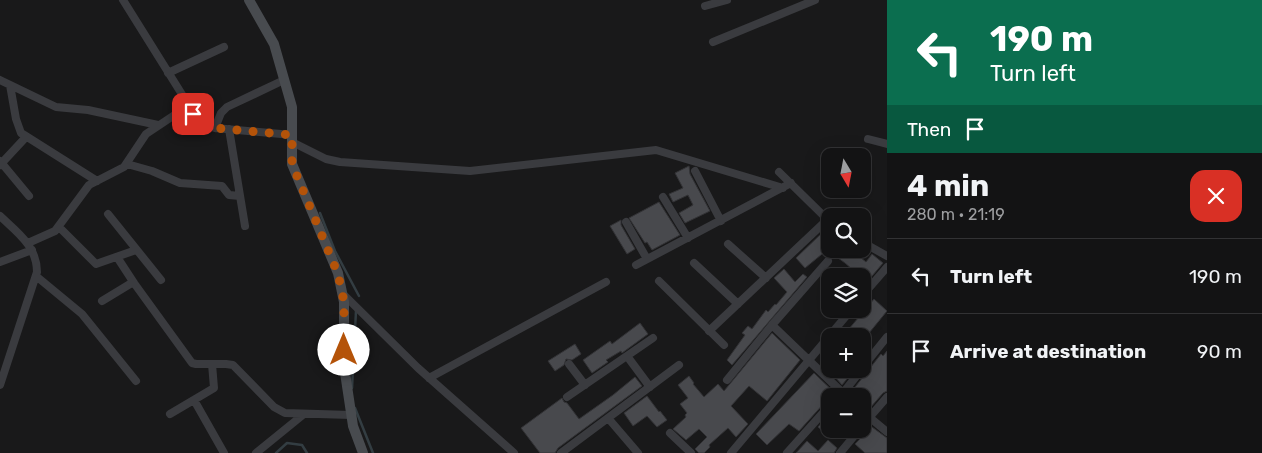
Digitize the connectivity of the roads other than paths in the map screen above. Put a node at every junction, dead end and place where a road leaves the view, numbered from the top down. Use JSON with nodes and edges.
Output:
{"nodes":[{"id":1,"x":123,"y":0,"type":"edge"},
{"id":2,"x":249,"y":0,"type":"edge"},
{"id":3,"x":727,"y":0,"type":"edge"},
{"id":4,"x":790,"y":0,"type":"edge"},
{"id":5,"x":815,"y":0,"type":"edge"},
{"id":6,"x":705,"y":6,"type":"dead end"},
{"id":7,"x":792,"y":9,"type":"junction"},
{"id":8,"x":712,"y":42,"type":"dead end"},
{"id":9,"x":224,"y":47,"type":"dead end"},
{"id":10,"x":168,"y":73,"type":"junction"},
{"id":11,"x":0,"y":80,"type":"edge"},
{"id":12,"x":284,"y":80,"type":"junction"},
{"id":13,"x":10,"y":85,"type":"junction"},
{"id":14,"x":188,"y":106,"type":"junction"},
{"id":15,"x":158,"y":126,"type":"junction"},
{"id":16,"x":215,"y":128,"type":"junction"},
{"id":17,"x":229,"y":129,"type":"junction"},
{"id":18,"x":26,"y":136,"type":"junction"},
{"id":19,"x":292,"y":139,"type":"junction"},
{"id":20,"x":868,"y":139,"type":"dead end"},
{"id":21,"x":887,"y":144,"type":"edge"},
{"id":22,"x":1,"y":163,"type":"edge"},
{"id":23,"x":127,"y":164,"type":"junction"},
{"id":24,"x":695,"y":171,"type":"dead end"},
{"id":25,"x":780,"y":172,"type":"dead end"},
{"id":26,"x":97,"y":181,"type":"junction"},
{"id":27,"x":791,"y":184,"type":"junction"},
{"id":28,"x":783,"y":188,"type":"junction"},
{"id":29,"x":29,"y":196,"type":"dead end"},
{"id":30,"x":240,"y":196,"type":"junction"},
{"id":31,"x":663,"y":197,"type":"dead end"},
{"id":32,"x":821,"y":213,"type":"edge"},
{"id":33,"x":108,"y":214,"type":"dead end"},
{"id":34,"x":0,"y":216,"type":"edge"},
{"id":35,"x":721,"y":221,"type":"junction"},
{"id":36,"x":626,"y":222,"type":"dead end"},
{"id":37,"x":59,"y":226,"type":"junction"},
{"id":38,"x":245,"y":226,"type":"dead end"},
{"id":39,"x":821,"y":228,"type":"edge"},
{"id":40,"x":688,"y":238,"type":"junction"},
{"id":41,"x":728,"y":244,"type":"dead end"},
{"id":42,"x":30,"y":247,"type":"junction"},
{"id":43,"x":871,"y":247,"type":"edge"},
{"id":44,"x":136,"y":250,"type":"junction"},
{"id":45,"x":887,"y":256,"type":"edge"},
{"id":46,"x":117,"y":257,"type":"junction"},
{"id":47,"x":647,"y":260,"type":"junction"},
{"id":48,"x":828,"y":261,"type":"dead end"},
{"id":49,"x":0,"y":262,"type":"edge"},
{"id":50,"x":694,"y":264,"type":"dead end"},
{"id":51,"x":636,"y":265,"type":"dead end"},
{"id":52,"x":887,"y":267,"type":"edge"},
{"id":53,"x":36,"y":276,"type":"junction"},
{"id":54,"x":766,"y":278,"type":"junction"},
{"id":55,"x":160,"y":280,"type":"dead end"},
{"id":56,"x":606,"y":282,"type":"dead end"},
{"id":57,"x":659,"y":282,"type":"dead end"},
{"id":58,"x":134,"y":283,"type":"junction"},
{"id":59,"x":871,"y":286,"type":"edge"},
{"id":60,"x":342,"y":293,"type":"junction"},
{"id":61,"x":102,"y":301,"type":"dead end"},
{"id":62,"x":738,"y":304,"type":"junction"},
{"id":63,"x":845,"y":318,"type":"edge"},
{"id":64,"x":772,"y":325,"type":"junction"},
{"id":65,"x":710,"y":331,"type":"junction"},
{"id":66,"x":887,"y":337,"type":"edge"},
{"id":67,"x":653,"y":338,"type":"dead end"},
{"id":68,"x":724,"y":345,"type":"dead end"},
{"id":69,"x":627,"y":356,"type":"junction"},
{"id":70,"x":871,"y":357,"type":"edge"},
{"id":71,"x":809,"y":361,"type":"junction"},
{"id":72,"x":212,"y":364,"type":"junction"},
{"id":73,"x":569,"y":364,"type":"dead end"},
{"id":74,"x":679,"y":365,"type":"dead end"},
{"id":75,"x":429,"y":378,"type":"junction"},
{"id":76,"x":854,"y":378,"type":"edge"},
{"id":77,"x":727,"y":380,"type":"dead end"},
{"id":78,"x":136,"y":381,"type":"dead end"},
{"id":79,"x":0,"y":385,"type":"edge"},
{"id":80,"x":585,"y":385,"type":"junction"},
{"id":81,"x":650,"y":387,"type":"junction"},
{"id":82,"x":836,"y":388,"type":"edge"},
{"id":83,"x":847,"y":388,"type":"edge"},
{"id":84,"x":887,"y":397,"type":"edge"},
{"id":85,"x":567,"y":398,"type":"dead end"},
{"id":86,"x":194,"y":400,"type":"junction"},
{"id":87,"x":170,"y":414,"type":"dead end"},
{"id":88,"x":304,"y":414,"type":"junction"},
{"id":89,"x":351,"y":414,"type":"junction"},
{"id":90,"x":821,"y":414,"type":"edge"},
{"id":91,"x":871,"y":416,"type":"edge"},
{"id":92,"x":608,"y":418,"type":"junction"},
{"id":93,"x":871,"y":418,"type":"edge"},
{"id":94,"x":670,"y":432,"type":"dead end"},
{"id":95,"x":887,"y":432,"type":"edge"},
{"id":96,"x":852,"y":438,"type":"edge"},
{"id":97,"x":224,"y":453,"type":"edge"},
{"id":98,"x":256,"y":453,"type":"edge"},
{"id":99,"x":363,"y":453,"type":"edge"},
{"id":100,"x":514,"y":453,"type":"edge"},
{"id":101,"x":562,"y":453,"type":"edge"},
{"id":102,"x":638,"y":453,"type":"edge"},
{"id":103,"x":691,"y":453,"type":"edge"},
{"id":104,"x":731,"y":453,"type":"edge"},
{"id":105,"x":787,"y":453,"type":"edge"},
{"id":106,"x":840,"y":453,"type":"edge"}],
"edges":[{"from":1,"to":10,"type":"street"},
{"from":2,"to":12,"type":"street"},
{"from":3,"to":6,"type":"street"},
{"from":4,"to":7,"type":"street"},
{"from":5,"to":7,"type":"street"},
{"from":7,"to":8,"type":"street"},
{"from":9,"to":10,"type":"street"},
{"from":10,"to":14,"type":"street"},
{"from":11,"to":13,"type":"street"},
{"from":12,"to":16,"type":"street"},
{"from":12,"to":19,"type":"street"},
{"from":13,"to":15,"type":"street"},
{"from":13,"to":18,"type":"street"},
{"from":14,"to":15,"type":"street"},
{"from":14,"to":16,"type":"street"},
{"from":15,"to":23,"type":"street"},
{"from":16,"to":17,"type":"street"},
{"from":17,"to":19,"type":"street"},
{"from":17,"to":30,"type":"street"},
{"from":18,"to":22,"type":"street"},
{"from":18,"to":26,"type":"street"},
{"from":19,"to":28,"type":"street"},
{"from":19,"to":60,"type":"street"},
{"from":20,"to":21,"type":"street"},
{"from":22,"to":29,"type":"street"},
{"from":23,"to":26,"type":"street"},
{"from":23,"to":30,"type":"street"},
{"from":24,"to":35,"type":"street"},
{"from":25,"to":27,"type":"street"},
{"from":26,"to":37,"type":"street"},
{"from":27,"to":28,"type":"street"},
{"from":27,"to":32,"type":"street"},
{"from":28,"to":35,"type":"street"},
{"from":30,"to":38,"type":"street"},
{"from":31,"to":40,"type":"street"},
{"from":33,"to":44,"type":"street"},
{"from":34,"to":42,"type":"street"},
{"from":35,"to":40,"type":"street"},
{"from":36,"to":47,"type":"street"},
{"from":37,"to":42,"type":"street"},
{"from":37,"to":46,"type":"street"},
{"from":39,"to":54,"type":"street"},
{"from":40,"to":47,"type":"street"},
{"from":41,"to":54,"type":"street"},
{"from":42,"to":49,"type":"street"},
{"from":42,"to":53,"type":"street"},
{"from":43,"to":45,"type":"street"},
{"from":44,"to":46,"type":"street"},
{"from":44,"to":55,"type":"street"},
{"from":46,"to":58,"type":"street"},
{"from":47,"to":51,"type":"street"},
{"from":48,"to":64,"type":"street"},
{"from":50,"to":62,"type":"street"},
{"from":52,"to":59,"type":"street"},
{"from":53,"to":78,"type":"street"},
{"from":53,"to":79,"type":"street"},
{"from":54,"to":62,"type":"street"},
{"from":56,"to":75,"type":"street"},
{"from":57,"to":65,"type":"street"},
{"from":58,"to":61,"type":"street"},
{"from":58,"to":72,"type":"street"},
{"from":60,"to":75,"type":"street"},
{"from":60,"to":89,"type":"street"},
{"from":62,"to":65,"type":"street"},
{"from":63,"to":71,"type":"street"},
{"from":64,"to":71,"type":"street"},
{"from":64,"to":77,"type":"street"},
{"from":65,"to":68,"type":"street"},
{"from":66,"to":70,"type":"street"},
{"from":67,"to":69,"type":"street"},
{"from":69,"to":80,"type":"street"},
{"from":69,"to":81,"type":"street"},
{"from":71,"to":82,"type":"street"},
{"from":71,"to":104,"type":"street"},
{"from":72,"to":86,"type":"street"},
{"from":72,"to":88,"type":"street"},
{"from":73,"to":80,"type":"street"},
{"from":74,"to":81,"type":"street"},
{"from":75,"to":100,"type":"street"},
{"from":76,"to":83,"type":"street"},
{"from":80,"to":85,"type":"street"},
{"from":81,"to":92,"type":"street"},
{"from":84,"to":91,"type":"street"},
{"from":86,"to":87,"type":"street"},
{"from":86,"to":97,"type":"street"},
{"from":88,"to":89,"type":"street"},
{"from":88,"to":98,"type":"street"},
{"from":89,"to":99,"type":"street"},
{"from":90,"to":105,"type":"street"},
{"from":92,"to":101,"type":"street"},
{"from":92,"to":102,"type":"street"},
{"from":93,"to":95,"type":"street"},
{"from":94,"to":103,"type":"street"},
{"from":96,"to":106,"type":"street"}]}
